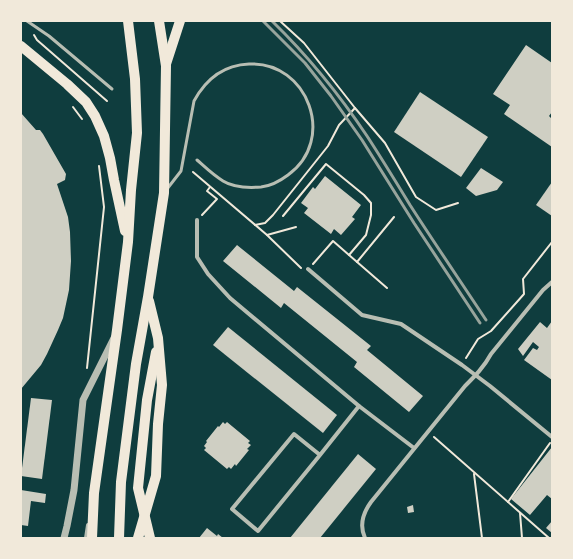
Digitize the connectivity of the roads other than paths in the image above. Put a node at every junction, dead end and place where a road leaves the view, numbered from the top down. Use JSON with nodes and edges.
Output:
{"nodes":[{"id":1,"x":27,"y":21,"type":"edge"},
{"id":2,"x":128,"y":21,"type":"edge"},
{"id":3,"x":159,"y":21,"type":"edge"},
{"id":4,"x":180,"y":21,"type":"edge"},
{"id":5,"x":21,"y":46,"type":"edge"},
{"id":6,"x":166,"y":66,"type":"junction"},
{"id":7,"x":112,"y":89,"type":"dead end"},
{"id":8,"x":197,"y":160,"type":"dead end"},
{"id":9,"x":164,"y":193,"type":"junction"},
{"id":10,"x":197,"y":220,"type":"road end"},
{"id":11,"x":128,"y":242,"type":"junction"},
{"id":12,"x":308,"y":269,"type":"road end"},
{"id":13,"x":552,"y":282,"type":"edge"},
{"id":14,"x":148,"y":298,"type":"junction"},
{"id":15,"x":117,"y":330,"type":"junction"},
{"id":16,"x":158,"y":338,"type":"junction"},
{"id":17,"x":477,"y":375,"type":"junction"},
{"id":18,"x":360,"y":406,"type":"junction"},
{"id":19,"x":552,"y":437,"type":"edge"},
{"id":20,"x":414,"y":448,"type":"junction"},
{"id":21,"x":320,"y":455,"type":"junction"},
{"id":22,"x":94,"y":493,"type":"junction"},
{"id":23,"x":64,"y":538,"type":"edge"},
{"id":24,"x":86,"y":538,"type":"edge"},
{"id":25,"x":92,"y":538,"type":"edge"},
{"id":26,"x":119,"y":538,"type":"edge"},
{"id":27,"x":138,"y":538,"type":"edge"},
{"id":28,"x":150,"y":538,"type":"edge"},
{"id":29,"x":365,"y":538,"type":"edge"}],
"edges":[{"from":1,"to":7,"type":"lane"},
{"from":2,"to":11,"type":"highway"},
{"from":3,"to":6,"type":"highway"},
{"from":4,"to":6,"type":"highway"},
{"from":5,"to":11,"type":"highway"},
{"from":6,"to":9,"type":"highway"},
{"from":8,"to":9,"type":"lane"},
{"from":9,"to":14,"type":"highway"},
{"from":10,"to":18,"type":"street"},
{"from":11,"to":15,"type":"highway"},
{"from":12,"to":17,"type":"street"},
{"from":13,"to":17,"type":"street"},
{"from":14,"to":16,"type":"highway"},
{"from":14,"to":26,"type":"highway"},
{"from":15,"to":22,"type":"highway"},
{"from":15,"to":23,"type":"street"},
{"from":16,"to":27,"type":"highway"},
{"from":16,"to":28,"type":"highway"},
{"from":17,"to":19,"type":"street"},
{"from":17,"to":20,"type":"street"},
{"from":18,"to":20,"type":"street"},
{"from":18,"to":21,"type":"street"},
{"from":20,"to":29,"type":"street"},
{"from":21,"to":21,"type":"street"},
{"from":22,"to":24,"type":"street"},
{"from":22,"to":25,"type":"highway"}]}
